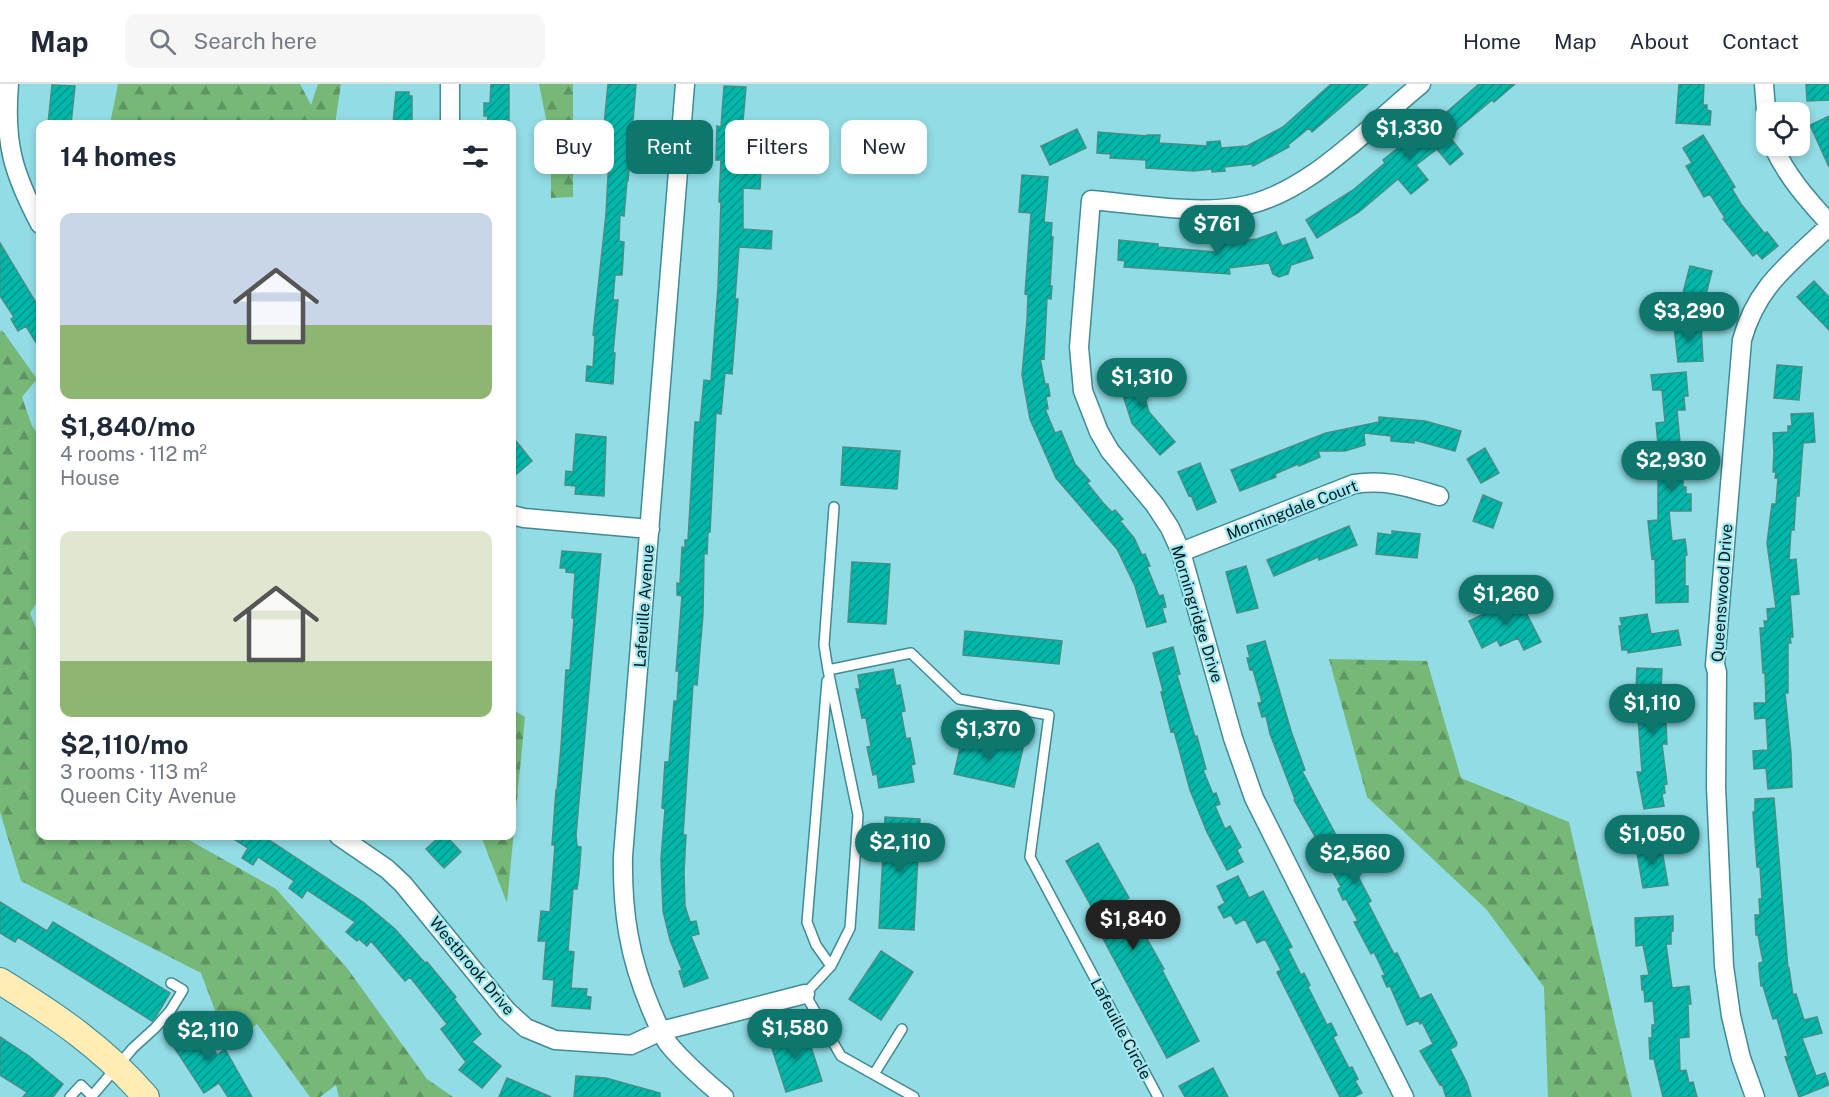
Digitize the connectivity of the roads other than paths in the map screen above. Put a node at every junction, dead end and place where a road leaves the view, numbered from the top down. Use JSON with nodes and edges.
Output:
{"nodes":[{"id":1,"x":9,"y":84,"type":"edge"},
{"id":2,"x":450,"y":84,"type":"edge"},
{"id":3,"x":685,"y":84,"type":"edge"},
{"id":4,"x":1421,"y":84,"type":"edge"},
{"id":5,"x":1764,"y":84,"type":"edge"},
{"id":6,"x":1765,"y":102,"type":"edge"},
{"id":7,"x":450,"y":120,"type":"edge"},
{"id":8,"x":1778,"y":156,"type":"edge"},
{"id":9,"x":36,"y":216,"type":"edge"},
{"id":10,"x":1829,"y":225,"type":"edge"},
{"id":11,"x":1439,"y":496,"type":"dead end"},
{"id":12,"x":834,"y":507,"type":"dead end"},
{"id":13,"x":516,"y":516,"type":"edge"},
{"id":14,"x":650,"y":529,"type":"junction"},
{"id":15,"x":1181,"y":552,"type":"junction"},
{"id":16,"x":828,"y":670,"type":"junction"},
{"id":17,"x":345,"y":840,"type":"edge"},
{"id":18,"x":831,"y":966,"type":"junction"},
{"id":19,"x":171,"y":983,"type":"dead end"},
{"id":20,"x":4,"y":986,"type":"edge"},
{"id":21,"x":805,"y":994,"type":"junction"},
{"id":22,"x":902,"y":1029,"type":"dead end"},
{"id":23,"x":661,"y":1031,"type":"junction"},
{"id":24,"x":117,"y":1066,"type":"junction"},
{"id":25,"x":874,"y":1074,"type":"junction"},
{"id":26,"x":93,"y":1096,"type":"edge"},
{"id":27,"x":70,"y":1097,"type":"edge"},
{"id":28,"x":146,"y":1097,"type":"edge"},
{"id":29,"x":724,"y":1097,"type":"edge"},
{"id":30,"x":914,"y":1097,"type":"edge"},
{"id":31,"x":1158,"y":1097,"type":"edge"},
{"id":32,"x":1404,"y":1097,"type":"edge"},
{"id":33,"x":1755,"y":1097,"type":"edge"}],
"edges":[{"from":1,"to":9,"type":"street"},
{"from":2,"to":7,"type":"street"},
{"from":3,"to":14,"type":"street","name":"Lafeuille Avenue"},
{"from":4,"to":15,"type":"street","name":"Morningridge Drive"},
{"from":5,"to":6,"type":"street"},
{"from":8,"to":10,"type":"street"},
{"from":10,"to":33,"type":"street","name":"Queenswood Drive"},
{"from":11,"to":15,"type":"street","name":"Morningdale Court"},
{"from":12,"to":16,"type":"lane"},
{"from":13,"to":14,"type":"street"},
{"from":14,"to":23,"type":"street","name":"Lafeuille Avenue"},
{"from":15,"to":32,"type":"street","name":"Morningridge Drive"},
{"from":16,"to":18,"type":"lane"},
{"from":16,"to":18,"type":"lane"},
{"from":16,"to":31,"type":"lane","name":"Lafeuille Circle"},
{"from":17,"to":23,"type":"street","name":"Westbrook Drive"},
{"from":18,"to":21,"type":"lane"},
{"from":19,"to":24,"type":"lane"},
{"from":20,"to":24,"type":"main road"},
{"from":21,"to":23,"type":"street"},
{"from":21,"to":25,"type":"lane"},
{"from":22,"to":25,"type":"lane"},
{"from":23,"to":29,"type":"street","name":"Lafeuille Avenue"},
{"from":24,"to":26,"type":"lane"},
{"from":24,"to":28,"type":"main road"},
{"from":25,"to":30,"type":"lane"},
{"from":26,"to":27,"type":"lane"}]}
